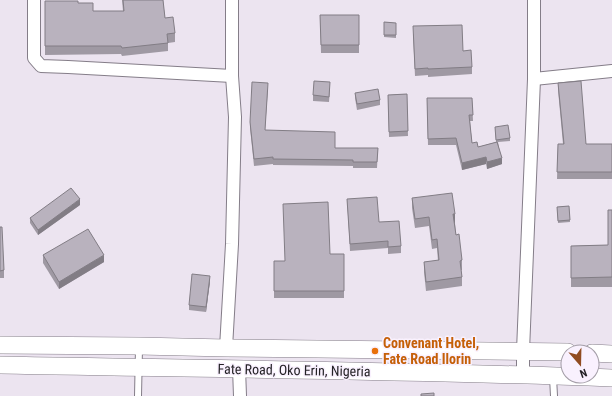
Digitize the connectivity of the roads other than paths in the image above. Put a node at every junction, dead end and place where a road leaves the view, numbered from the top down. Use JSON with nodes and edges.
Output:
{"nodes":[{"id":1,"x":34,"y":0,"type":"edge"},
{"id":2,"x":232,"y":0,"type":"edge"},
{"id":3,"x":534,"y":0,"type":"edge"},
{"id":4,"x":612,"y":71,"type":"edge"},
{"id":5,"x":232,"y":76,"type":"junction"},
{"id":6,"x":534,"y":79,"type":"junction"},
{"id":7,"x":0,"y":345,"type":"edge"},
{"id":8,"x":139,"y":346,"type":"junction"},
{"id":9,"x":226,"y":348,"type":"junction"},
{"id":10,"x":523,"y":351,"type":"junction"},
{"id":11,"x":560,"y":352,"type":"edge"},
{"id":12,"x":600,"y":353,"type":"edge"},
{"id":13,"x":612,"y":354,"type":"edge"},
{"id":14,"x":0,"y":365,"type":"edge"},
{"id":15,"x":139,"y":368,"type":"junction"},
{"id":16,"x":239,"y":368,"type":"junction"},
{"id":17,"x":523,"y":375,"type":"junction"},
{"id":18,"x":553,"y":376,"type":"junction"},
{"id":19,"x":612,"y":378,"type":"edge"},
{"id":20,"x":138,"y":396,"type":"edge"},
{"id":21,"x":240,"y":396,"type":"edge"},
{"id":22,"x":554,"y":396,"type":"edge"}],
"edges":[{"from":1,"to":5,"type":"street"},
{"from":2,"to":5,"type":"street"},
{"from":3,"to":6,"type":"street"},
{"from":4,"to":6,"type":"street"},
{"from":5,"to":9,"type":"street"},
{"from":6,"to":10,"type":"street"},
{"from":7,"to":8,"type":"street","name":"Fate Road, Oko Erin, Nigeria"},
{"from":8,"to":9,"type":"street","name":"Fate Road, Oko Erin, Nigeria"},
{"from":8,"to":15,"type":"lane"},
{"from":9,"to":10,"type":"street","name":"Fate Road, Oko Erin, Nigeria"},
{"from":10,"to":11,"type":"street","name":"Fate Road, Oko Erin, Nigeria"},
{"from":10,"to":17,"type":"street"},
{"from":12,"to":13,"type":"street"},
{"from":14,"to":15,"type":"street","name":"Fate Road, Oko Erin, Nigeria"},
{"from":15,"to":16,"type":"street","name":"Fate Road, Oko Erin, Nigeria"},
{"from":15,"to":20,"type":"lane"},
{"from":16,"to":17,"type":"street","name":"Fate Road, Oko Erin, Nigeria"},
{"from":16,"to":21,"type":"street"},
{"from":17,"to":18,"type":"street","name":"Fate Road, Oko Erin, Nigeria"},
{"from":18,"to":19,"type":"street","name":"Fate Road, Oko Erin, Nigeria"},
{"from":18,"to":22,"type":"lane"}]}
